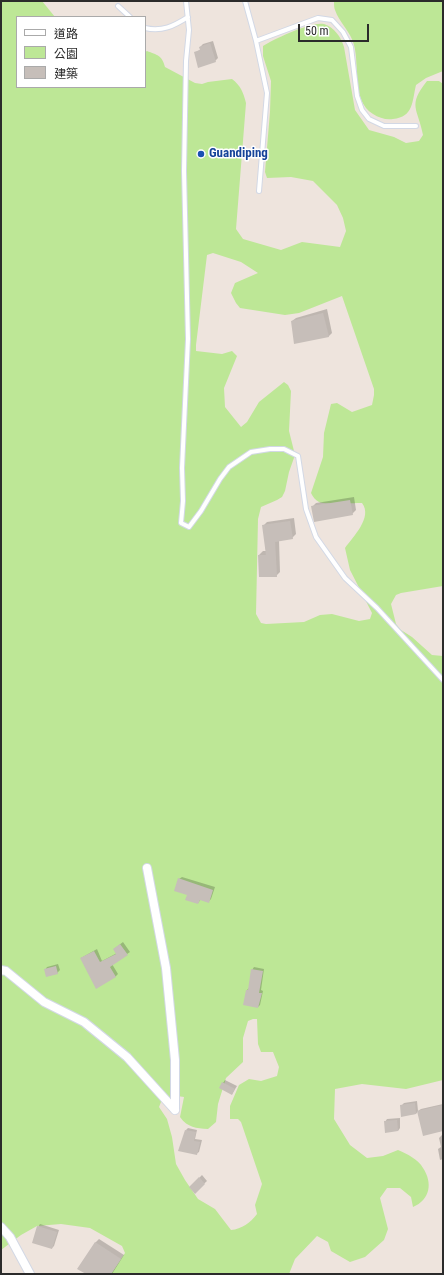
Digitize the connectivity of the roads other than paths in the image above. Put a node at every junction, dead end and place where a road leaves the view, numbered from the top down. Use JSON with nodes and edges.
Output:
{"nodes":[{"id":1,"x":186,"y":1,"type":"edge"},
{"id":2,"x":245,"y":1,"type":"edge"},
{"id":3,"x":118,"y":6,"type":"dead end"},
{"id":4,"x":129,"y":16,"type":"edge"},
{"id":5,"x":188,"y":17,"type":"junction"},
{"id":6,"x":146,"y":28,"type":"edge"},
{"id":7,"x":256,"y":41,"type":"junction"},
{"id":8,"x":416,"y":126,"type":"dead end"},
{"id":9,"x":259,"y":191,"type":"dead end"},
{"id":10,"x":443,"y":680,"type":"edge"},
{"id":11,"x":147,"y":868,"type":"dead end"},
{"id":12,"x":1,"y":970,"type":"edge"},
{"id":13,"x":1,"y":1227,"type":"edge"},
{"id":14,"x":30,"y":1274,"type":"edge"}],
"edges":[{"from":1,"to":5,"type":"lane"},
{"from":2,"to":7,"type":"lane"},
{"from":3,"to":4,"type":"lane"},
{"from":5,"to":6,"type":"lane"},
{"from":5,"to":10,"type":"lane"},
{"from":7,"to":8,"type":"lane"},
{"from":7,"to":9,"type":"lane"},
{"from":11,"to":12,"type":"street"},
{"from":13,"to":14,"type":"street"}]}
